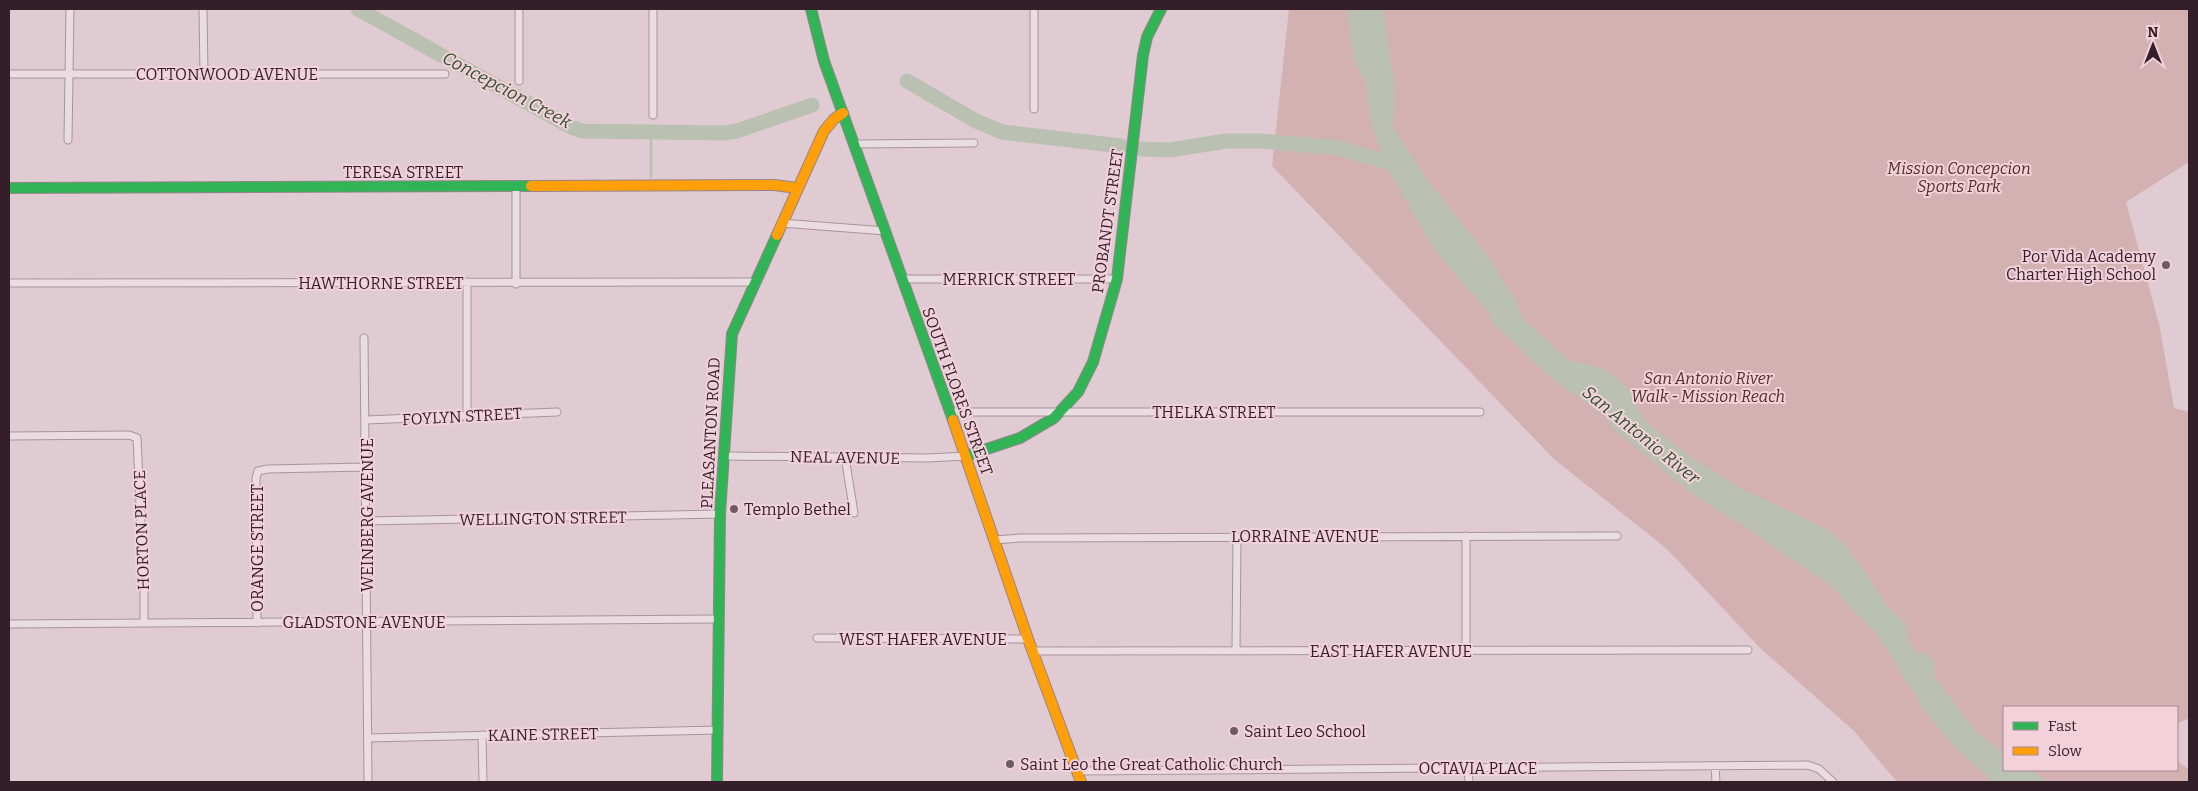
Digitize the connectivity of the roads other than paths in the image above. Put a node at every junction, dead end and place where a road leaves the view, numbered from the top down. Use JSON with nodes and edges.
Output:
{"nodes":[{"id":1,"x":70,"y":9,"type":"edge"},
{"id":2,"x":203,"y":9,"type":"edge"},
{"id":3,"x":519,"y":9,"type":"edge"},
{"id":4,"x":652,"y":9,"type":"edge"},
{"id":5,"x":811,"y":9,"type":"edge"},
{"id":6,"x":1034,"y":9,"type":"edge"},
{"id":7,"x":1161,"y":9,"type":"edge"},
{"id":8,"x":9,"y":74,"type":"edge"},
{"id":9,"x":68,"y":74,"type":"junction"},
{"id":10,"x":204,"y":74,"type":"junction"},
{"id":11,"x":445,"y":74,"type":"dead end"},
{"id":12,"x":519,"y":81,"type":"dead end"},
{"id":13,"x":1034,"y":109,"type":"dead end"},
{"id":14,"x":843,"y":114,"type":"junction"},
{"id":15,"x":653,"y":115,"type":"dead end"},
{"id":16,"x":68,"y":140,"type":"dead end"},
{"id":17,"x":974,"y":143,"type":"dead end"},
{"id":18,"x":855,"y":144,"type":"junction"},
{"id":19,"x":516,"y":187,"type":"junction"},
{"id":20,"x":9,"y":188,"type":"edge"},
{"id":21,"x":797,"y":188,"type":"junction"},
{"id":22,"x":781,"y":223,"type":"junction"},
{"id":23,"x":886,"y":232,"type":"junction"},
{"id":24,"x":902,"y":279,"type":"junction"},
{"id":25,"x":1117,"y":279,"type":"junction"},
{"id":26,"x":467,"y":282,"type":"junction"},
{"id":27,"x":754,"y":282,"type":"junction"},
{"id":28,"x":9,"y":283,"type":"edge"},
{"id":29,"x":516,"y":284,"type":"junction"},
{"id":30,"x":364,"y":338,"type":"dead end"},
{"id":31,"x":557,"y":412,"type":"dead end"},
{"id":32,"x":949,"y":412,"type":"junction"},
{"id":33,"x":1061,"y":412,"type":"junction"},
{"id":34,"x":1480,"y":412,"type":"dead end"},
{"id":35,"x":466,"y":416,"type":"junction"},
{"id":36,"x":366,"y":420,"type":"junction"},
{"id":37,"x":9,"y":436,"type":"edge"},
{"id":38,"x":724,"y":456,"type":"junction"},
{"id":39,"x":966,"y":456,"type":"junction"},
{"id":40,"x":845,"y":457,"type":"junction"},
{"id":41,"x":366,"y":467,"type":"junction"},
{"id":42,"x":854,"y":513,"type":"dead end"},
{"id":43,"x":720,"y":514,"type":"junction"},
{"id":44,"x":366,"y":521,"type":"junction"},
{"id":45,"x":1466,"y":536,"type":"junction"},
{"id":46,"x":1617,"y":536,"type":"dead end"},
{"id":47,"x":1237,"y":537,"type":"junction"},
{"id":48,"x":994,"y":540,"type":"junction"},
{"id":49,"x":718,"y":620,"type":"junction"},
{"id":50,"x":257,"y":622,"type":"junction"},
{"id":51,"x":367,"y":622,"type":"junction"},
{"id":52,"x":144,"y":623,"type":"junction"},
{"id":53,"x":9,"y":624,"type":"edge"},
{"id":54,"x":817,"y":638,"type":"dead end"},
{"id":55,"x":1028,"y":639,"type":"junction"},
{"id":56,"x":1748,"y":650,"type":"dead end"},
{"id":57,"x":1033,"y":651,"type":"junction"},
{"id":58,"x":1236,"y":651,"type":"junction"},
{"id":59,"x":1466,"y":651,"type":"junction"},
{"id":60,"x":718,"y":730,"type":"junction"},
{"id":61,"x":482,"y":735,"type":"junction"},
{"id":62,"x":368,"y":738,"type":"junction"},
{"id":63,"x":1715,"y":766,"type":"junction"},
{"id":64,"x":1468,"y":768,"type":"junction"},
{"id":65,"x":1077,"y":771,"type":"junction"},
{"id":66,"x":368,"y":782,"type":"edge"},
{"id":67,"x":483,"y":782,"type":"edge"},
{"id":68,"x":716,"y":782,"type":"edge"},
{"id":69,"x":1081,"y":782,"type":"edge"},
{"id":70,"x":1468,"y":782,"type":"edge"},
{"id":71,"x":1716,"y":782,"type":"edge"},
{"id":72,"x":1833,"y":782,"type":"edge"}],
"edges":[{"from":1,"to":9,"type":"street"},
{"from":2,"to":10,"type":"street"},
{"from":3,"to":12,"type":"street"},
{"from":4,"to":15,"type":"street"},
{"from":5,"to":14,"type":"main road","name":"SOUTH FLORES STREET"},
{"from":6,"to":13,"type":"street"},
{"from":7,"to":25,"type":"main road","name":"PROBANDT STREET"},
{"from":8,"to":9,"type":"street","name":"COTTONWOOD AVENUE"},
{"from":9,"to":10,"type":"street","name":"COTTONWOOD AVENUE"},
{"from":9,"to":16,"type":"street"},
{"from":10,"to":11,"type":"street","name":"COTTONWOOD AVENUE"},
{"from":14,"to":18,"type":"main road","name":"SOUTH FLORES STREET"},
{"from":14,"to":21,"type":"main road","name":"PLEASANTON ROAD"},
{"from":17,"to":18,"type":"street"},
{"from":18,"to":23,"type":"main road","name":"SOUTH FLORES STREET"},
{"from":19,"to":20,"type":"main road","name":"TERESA STREET"},
{"from":19,"to":21,"type":"main road","name":"TERESA STREET"},
{"from":19,"to":29,"type":"street"},
{"from":21,"to":22,"type":"main road","name":"PLEASANTON ROAD"},
{"from":22,"to":23,"type":"street"},
{"from":22,"to":27,"type":"main road","name":"PLEASANTON ROAD"},
{"from":23,"to":24,"type":"main road","name":"SOUTH FLORES STREET"},
{"from":24,"to":25,"type":"street","name":"MERRICK STREET"},
{"from":24,"to":32,"type":"main road","name":"SOUTH FLORES STREET"},
{"from":25,"to":33,"type":"main road","name":"PROBANDT STREET"},
{"from":26,"to":28,"type":"street","name":"HAWTHORNE STREET"},
{"from":26,"to":29,"type":"street","name":"HAWTHORNE STREET"},
{"from":26,"to":35,"type":"street"},
{"from":27,"to":29,"type":"street","name":"HAWTHORNE STREET"},
{"from":27,"to":38,"type":"main road","name":"PLEASANTON ROAD"},
{"from":30,"to":36,"type":"street","name":"WEINBERG AVENUE"},
{"from":31,"to":35,"type":"street","name":"FOYLYN STREET"},
{"from":32,"to":33,"type":"street","name":"THELKA STREET"},
{"from":32,"to":39,"type":"main road","name":"SOUTH FLORES STREET"},
{"from":33,"to":34,"type":"street","name":"THELKA STREET"},
{"from":33,"to":39,"type":"main road","name":"PROBANDT STREET"},
{"from":35,"to":36,"type":"street","name":"FOYLYN STREET"},
{"from":36,"to":41,"type":"street","name":"WEINBERG AVENUE"},
{"from":37,"to":52,"type":"street","name":"HORTON PLACE"},
{"from":38,"to":40,"type":"street","name":"NEAL AVENUE"},
{"from":38,"to":43,"type":"main road","name":"PLEASANTON ROAD"},
{"from":39,"to":40,"type":"street","name":"NEAL AVENUE"},
{"from":39,"to":48,"type":"main road","name":"SOUTH FLORES STREET"},
{"from":40,"to":42,"type":"street"},
{"from":41,"to":44,"type":"street","name":"WEINBERG AVENUE"},
{"from":41,"to":50,"type":"street","name":"ORANGE STREET"},
{"from":43,"to":44,"type":"street","name":"WELLINGTON STREET"},
{"from":43,"to":49,"type":"main road","name":"PLEASANTON ROAD"},
{"from":44,"to":51,"type":"street","name":"WEINBERG AVENUE"},
{"from":45,"to":46,"type":"street","name":"LORRAINE AVENUE"},
{"from":45,"to":47,"type":"street","name":"LORRAINE AVENUE"},
{"from":45,"to":59,"type":"street"},
{"from":47,"to":48,"type":"street","name":"LORRAINE AVENUE"},
{"from":47,"to":58,"type":"street"},
{"from":48,"to":55,"type":"main road","name":"SOUTH FLORES STREET"},
{"from":49,"to":51,"type":"street","name":"GLADSTONE AVENUE"},
{"from":49,"to":60,"type":"main road","name":"PLEASANTON ROAD"},
{"from":50,"to":51,"type":"street","name":"GLADSTONE AVENUE"},
{"from":50,"to":52,"type":"street","name":"GLADSTONE AVENUE"},
{"from":51,"to":62,"type":"street","name":"WEINBERG AVENUE"},
{"from":52,"to":53,"type":"street","name":"GLADSTONE AVENUE"},
{"from":54,"to":55,"type":"street","name":"WEST HAFER AVENUE"},
{"from":55,"to":57,"type":"main road","name":"SOUTH FLORES STREET"},
{"from":56,"to":59,"type":"street","name":"EAST HAFER AVENUE"},
{"from":57,"to":58,"type":"street","name":"EAST HAFER AVENUE"},
{"from":57,"to":65,"type":"main road","name":"SOUTH FLORES STREET"},
{"from":58,"to":59,"type":"street","name":"EAST HAFER AVENUE"},
{"from":60,"to":61,"type":"street","name":"KAINE STREET"},
{"from":60,"to":68,"type":"main road","name":"PLEASANTON ROAD"},
{"from":61,"to":62,"type":"street","name":"KAINE STREET"},
{"from":61,"to":67,"type":"street"},
{"from":62,"to":66,"type":"street","name":"WEINBERG AVENUE"},
{"from":63,"to":64,"type":"street","name":"OCTAVIA PLACE"},
{"from":63,"to":71,"type":"street"},
{"from":63,"to":72,"type":"street","name":"OCTAVIA PLACE"},
{"from":64,"to":65,"type":"street","name":"OCTAVIA PLACE"},
{"from":64,"to":70,"type":"street"},
{"from":65,"to":69,"type":"main road","name":"SOUTH FLORES STREET"}]}
